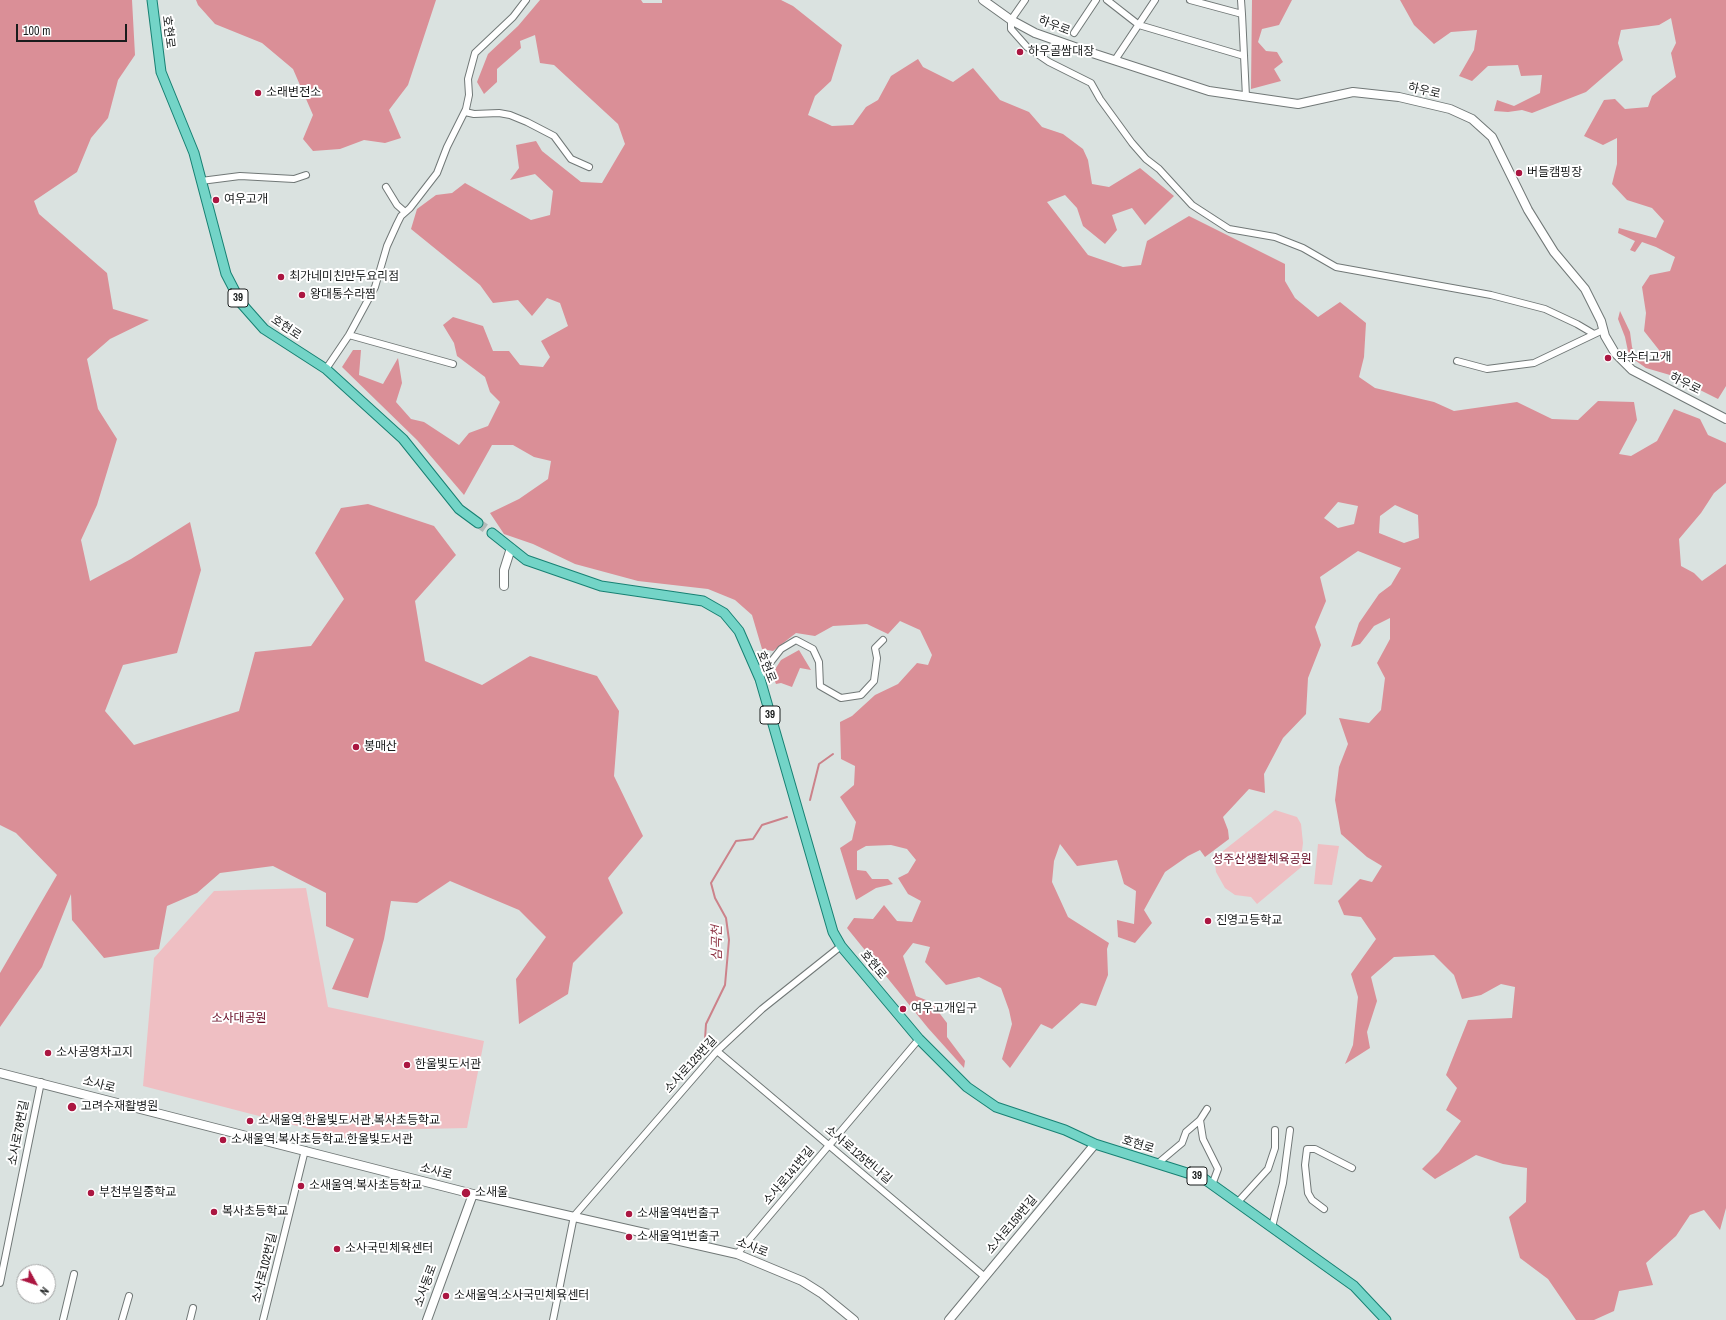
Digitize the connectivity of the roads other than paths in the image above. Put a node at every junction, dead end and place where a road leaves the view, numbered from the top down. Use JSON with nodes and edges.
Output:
{"nodes":[{"id":1,"x":152,"y":0,"type":"edge"},
{"id":2,"x":526,"y":0,"type":"edge"},
{"id":3,"x":983,"y":0,"type":"edge"},
{"id":4,"x":1026,"y":0,"type":"edge"},
{"id":5,"x":1096,"y":0,"type":"edge"},
{"id":6,"x":1107,"y":0,"type":"edge"},
{"id":7,"x":1155,"y":0,"type":"edge"},
{"id":8,"x":1190,"y":0,"type":"edge"},
{"id":9,"x":1241,"y":0,"type":"edge"},
{"id":10,"x":1242,"y":14,"type":"junction"},
{"id":11,"x":1011,"y":20,"type":"junction"},
{"id":12,"x":1139,"y":25,"type":"junction"},
{"id":13,"x":1074,"y":33,"type":"dead end"},
{"id":14,"x":1244,"y":56,"type":"junction"},
{"id":15,"x":1115,"y":60,"type":"junction"},
{"id":16,"x":1246,"y":97,"type":"junction"},
{"id":17,"x":464,"y":112,"type":"junction"},
{"id":18,"x":589,"y":167,"type":"dead end"},
{"id":19,"x":306,"y":176,"type":"dead end"},
{"id":20,"x":201,"y":181,"type":"junction"},
{"id":21,"x":386,"y":187,"type":"dead end"},
{"id":22,"x":405,"y":212,"type":"junction"},
{"id":23,"x":1603,"y":330,"type":"junction"},
{"id":24,"x":1594,"y":334,"type":"junction"},
{"id":25,"x":349,"y":335,"type":"junction"},
{"id":26,"x":1457,"y":361,"type":"dead end"},
{"id":27,"x":453,"y":364,"type":"dead end"},
{"id":28,"x":326,"y":369,"type":"junction"},
{"id":29,"x":1726,"y":418,"type":"edge"},
{"id":30,"x":478,"y":523,"type":"tunnel mouth"},
{"id":31,"x":492,"y":534,"type":"tunnel mouth"},
{"id":32,"x":511,"y":548,"type":"junction"},
{"id":33,"x":504,"y":586,"type":"dead end"},
{"id":34,"x":883,"y":640,"type":"dead end"},
{"id":35,"x":759,"y":677,"type":"junction"},
{"id":36,"x":841,"y":946,"type":"junction"},
{"id":37,"x":920,"y":1039,"type":"junction"},
{"id":38,"x":717,"y":1051,"type":"junction"},
{"id":39,"x":0,"y":1073,"type":"edge"},
{"id":40,"x":41,"y":1082,"type":"junction"},
{"id":41,"x":1207,"y":1109,"type":"dead end"},
{"id":42,"x":1200,"y":1120,"type":"junction"},
{"id":43,"x":1275,"y":1130,"type":"dead end"},
{"id":44,"x":1290,"y":1130,"type":"dead end"},
{"id":45,"x":1095,"y":1144,"type":"junction"},
{"id":46,"x":829,"y":1145,"type":"junction"},
{"id":47,"x":305,"y":1150,"type":"junction"},
{"id":48,"x":1158,"y":1164,"type":"junction"},
{"id":49,"x":1352,"y":1168,"type":"dead end"},
{"id":50,"x":1212,"y":1185,"type":"junction"},
{"id":51,"x":474,"y":1194,"type":"junction"},
{"id":52,"x":1237,"y":1203,"type":"junction"},
{"id":53,"x":1324,"y":1209,"type":"dead end"},
{"id":54,"x":574,"y":1216,"type":"junction"},
{"id":55,"x":1272,"y":1227,"type":"junction"},
{"id":56,"x":737,"y":1254,"type":"junction"},
{"id":57,"x":74,"y":1274,"type":"dead end"},
{"id":58,"x":985,"y":1277,"type":"junction"},
{"id":59,"x":0,"y":1282,"type":"edge"},
{"id":60,"x":129,"y":1296,"type":"dead end"},
{"id":61,"x":193,"y":1308,"type":"dead end"},
{"id":62,"x":1384,"y":1319,"type":"edge"},
{"id":63,"x":62,"y":1320,"type":"edge"},
{"id":64,"x":122,"y":1320,"type":"edge"},
{"id":65,"x":190,"y":1320,"type":"edge"},
{"id":66,"x":263,"y":1320,"type":"edge"},
{"id":67,"x":427,"y":1320,"type":"edge"},
{"id":68,"x":553,"y":1320,"type":"edge"},
{"id":69,"x":854,"y":1320,"type":"edge"},
{"id":70,"x":948,"y":1320,"type":"edge"}],
"edges":[{"from":1,"to":20,"type":"main road","name":"호현로","number":"39"},
{"from":2,"to":17,"type":"street"},
{"from":3,"to":11,"type":"street","name":"하우로"},
{"from":4,"to":11,"type":"street"},
{"from":5,"to":13,"type":"street"},
{"from":6,"to":12,"type":"street"},
{"from":7,"to":12,"type":"street"},
{"from":8,"to":10,"type":"street"},
{"from":9,"to":10,"type":"street"},
{"from":10,"to":14,"type":"street"},
{"from":11,"to":15,"type":"street","name":"하우로"},
{"from":11,"to":24,"type":"street"},
{"from":12,"to":14,"type":"street"},
{"from":12,"to":15,"type":"street"},
{"from":14,"to":16,"type":"street"},
{"from":15,"to":16,"type":"street","name":"하우로"},
{"from":16,"to":23,"type":"street","name":"하우로"},
{"from":17,"to":18,"type":"street"},
{"from":17,"to":22,"type":"street"},
{"from":19,"to":20,"type":"street"},
{"from":20,"to":28,"type":"main road","name":"호현로","number":"39"},
{"from":21,"to":22,"type":"street"},
{"from":22,"to":25,"type":"street"},
{"from":23,"to":24,"type":"street"},
{"from":23,"to":29,"type":"street","name":"하우로"},
{"from":24,"to":26,"type":"street"},
{"from":25,"to":27,"type":"street"},
{"from":25,"to":28,"type":"street"},
{"from":28,"to":30,"type":"main road","name":"호현로","number":"39"},
{"from":31,"to":32,"type":"main road","name":"호현로","number":"39"},
{"from":32,"to":33,"type":"street"},
{"from":32,"to":35,"type":"main road","name":"호현로","number":"39"},
{"from":34,"to":35,"type":"street"},
{"from":35,"to":36,"type":"main road","name":"호현로","number":"39"},
{"from":36,"to":37,"type":"main road","name":"호현로","number":"39"},
{"from":36,"to":38,"type":"street","name":"소사로125번길"},
{"from":37,"to":45,"type":"main road","name":"호현로","number":"39"},
{"from":37,"to":46,"type":"street","name":"소사로141번길"},
{"from":38,"to":46,"type":"street","name":"소사로125번나길"},
{"from":38,"to":54,"type":"street","name":"소사로125번길"},
{"from":39,"to":40,"type":"street","name":"소사로"},
{"from":40,"to":47,"type":"street","name":"소사로"},
{"from":40,"to":59,"type":"street","name":"소사로78번길"},
{"from":41,"to":42,"type":"street"},
{"from":42,"to":48,"type":"street"},
{"from":42,"to":50,"type":"street"},
{"from":43,"to":52,"type":"street"},
{"from":44,"to":55,"type":"street"},
{"from":45,"to":48,"type":"main road","name":"호현로","number":"39"},
{"from":45,"to":58,"type":"street","name":"소사로159번길"},
{"from":46,"to":56,"type":"street","name":"소사로141번길"},
{"from":46,"to":58,"type":"street","name":"소사로125번나길"},
{"from":47,"to":51,"type":"street","name":"소사로"},
{"from":47,"to":66,"type":"street","name":"소사로102번길"},
{"from":48,"to":50,"type":"main road","name":"호현로","number":"39"},
{"from":49,"to":53,"type":"street"},
{"from":50,"to":52,"type":"main road","name":"호현로","number":"39"},
{"from":51,"to":54,"type":"street","name":"소사로"},
{"from":51,"to":67,"type":"street","name":"소사동로"},
{"from":52,"to":55,"type":"main road","name":"호현로","number":"39"},
{"from":54,"to":56,"type":"street","name":"소사로"},
{"from":54,"to":68,"type":"street"},
{"from":55,"to":62,"type":"main road","name":"호현로","number":"39"},
{"from":56,"to":69,"type":"street","name":"소사로"},
{"from":57,"to":63,"type":"street"},
{"from":58,"to":70,"type":"street","name":"소사로159번길"},
{"from":60,"to":64,"type":"street"},
{"from":61,"to":65,"type":"street"}]}
